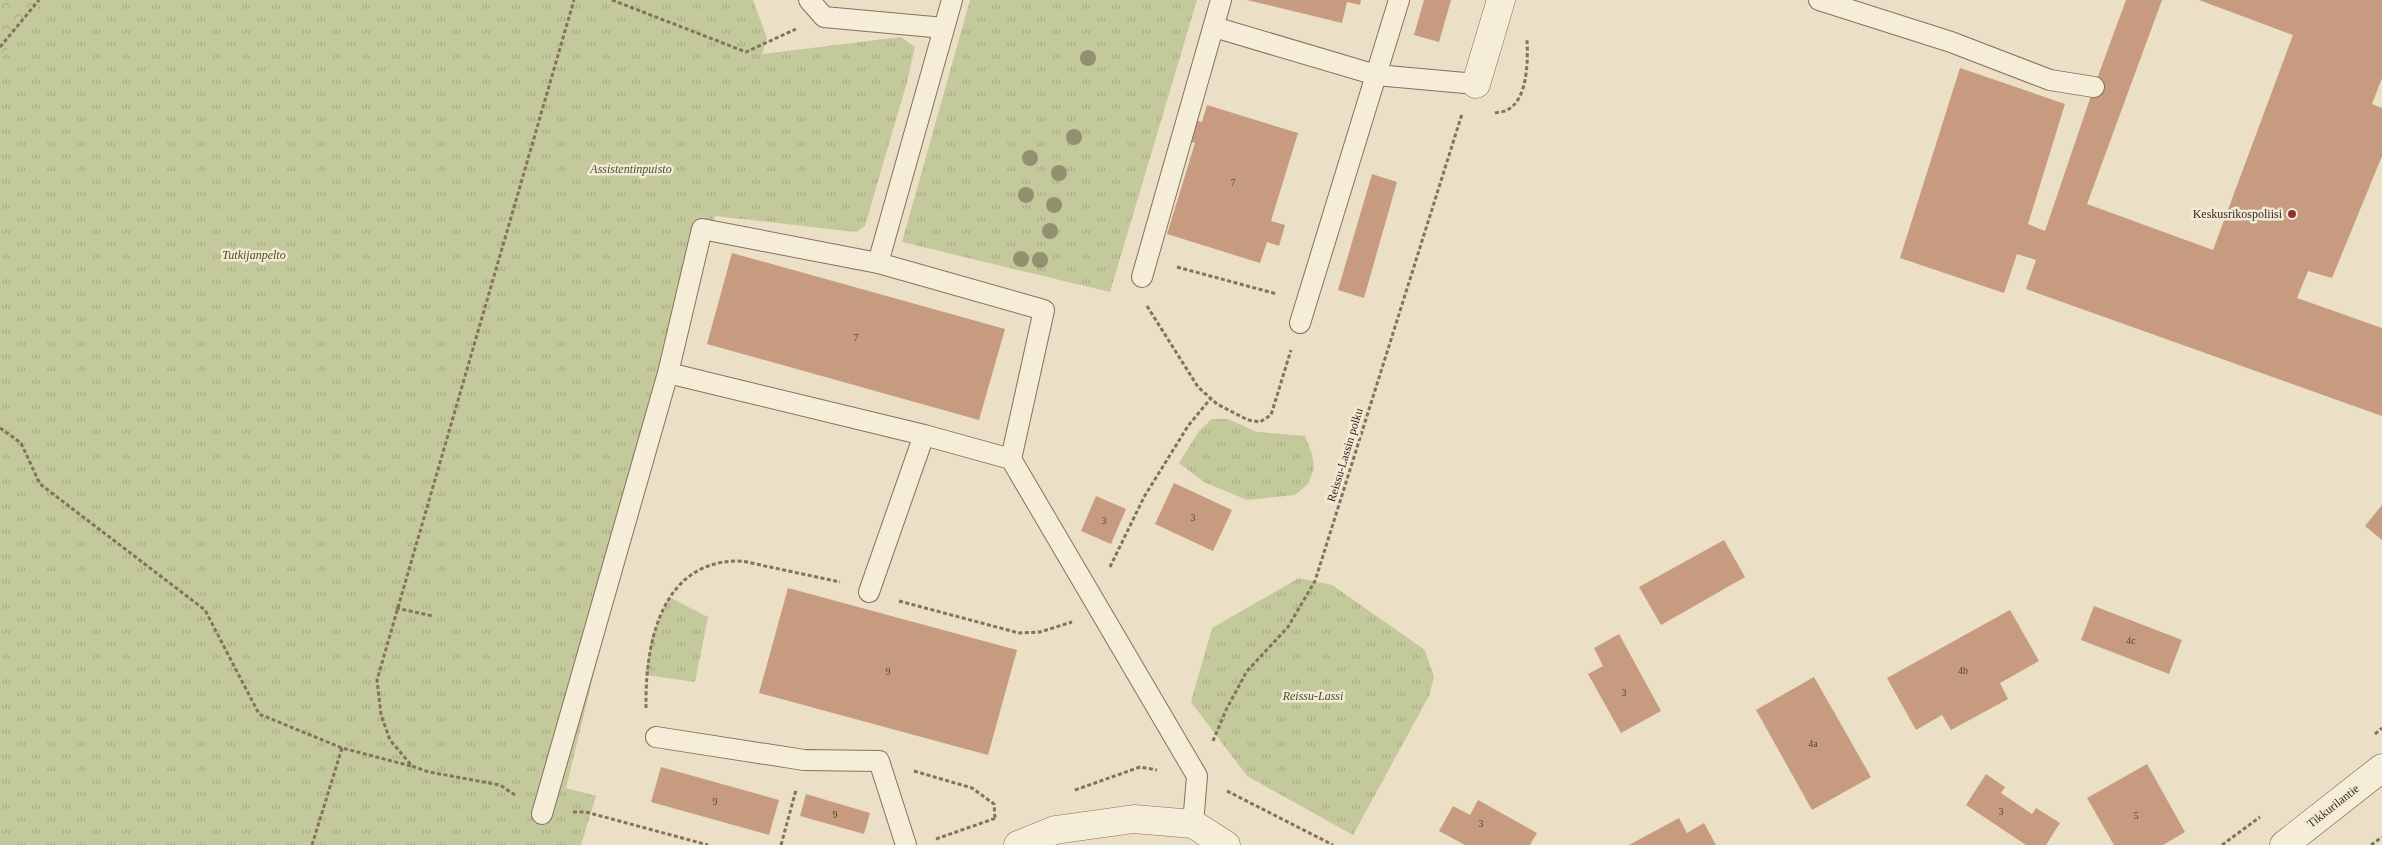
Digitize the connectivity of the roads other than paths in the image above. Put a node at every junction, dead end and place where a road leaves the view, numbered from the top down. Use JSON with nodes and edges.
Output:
{"nodes":[{"id":1,"x":809,"y":0,"type":"edge"},
{"id":2,"x":952,"y":0,"type":"edge"},
{"id":3,"x":1222,"y":0,"type":"edge"},
{"id":4,"x":1399,"y":0,"type":"edge"},
{"id":5,"x":1500,"y":0,"type":"edge"},
{"id":6,"x":1819,"y":0,"type":"edge"},
{"id":7,"x":1214,"y":27,"type":"junction"},
{"id":8,"x":944,"y":28,"type":"junction"},
{"id":9,"x":1376,"y":75,"type":"junction"},
{"id":10,"x":1476,"y":84,"type":"joint"},
{"id":11,"x":2094,"y":87,"type":"dead end"},
{"id":12,"x":878,"y":263,"type":"junction"},
{"id":13,"x":1144,"y":268,"type":"road end"},
{"id":14,"x":1300,"y":323,"type":"road end"},
{"id":15,"x":668,"y":373,"type":"junction"},
{"id":16,"x":924,"y":436,"type":"junction"},
{"id":17,"x":1011,"y":459,"type":"junction"},
{"id":18,"x":869,"y":592,"type":"dead end"},
{"id":19,"x":656,"y":737,"type":"road end"},
{"id":20,"x":2382,"y":768,"type":"edge"},
{"id":21,"x":542,"y":814,"type":"road end"},
{"id":22,"x":1193,"y":824,"type":"junction"},
{"id":23,"x":906,"y":845,"type":"edge"},
{"id":24,"x":1018,"y":845,"type":"edge"},
{"id":25,"x":1226,"y":845,"type":"edge"},
{"id":26,"x":2284,"y":845,"type":"edge"}],
"edges":[{"from":1,"to":8,"type":"lane"},
{"from":2,"to":8,"type":"lane"},
{"from":3,"to":7,"type":"lane"},
{"from":4,"to":9,"type":"lane"},
{"from":5,"to":10,"type":"street"},
{"from":6,"to":11,"type":"lane"},
{"from":7,"to":9,"type":"lane"},
{"from":7,"to":13,"type":"lane"},
{"from":8,"to":12,"type":"lane"},
{"from":9,"to":10,"type":"lane"},
{"from":9,"to":14,"type":"lane"},
{"from":12,"to":15,"type":"lane"},
{"from":12,"to":17,"type":"lane"},
{"from":15,"to":16,"type":"lane"},
{"from":15,"to":21,"type":"lane"},
{"from":16,"to":17,"type":"lane"},
{"from":16,"to":18,"type":"lane"},
{"from":17,"to":22,"type":"lane"},
{"from":19,"to":23,"type":"lane"},
{"from":20,"to":26,"type":"street","name":"Tikkurilantie"},
{"from":22,"to":24,"type":"street"},
{"from":22,"to":25,"type":"street"}]}
